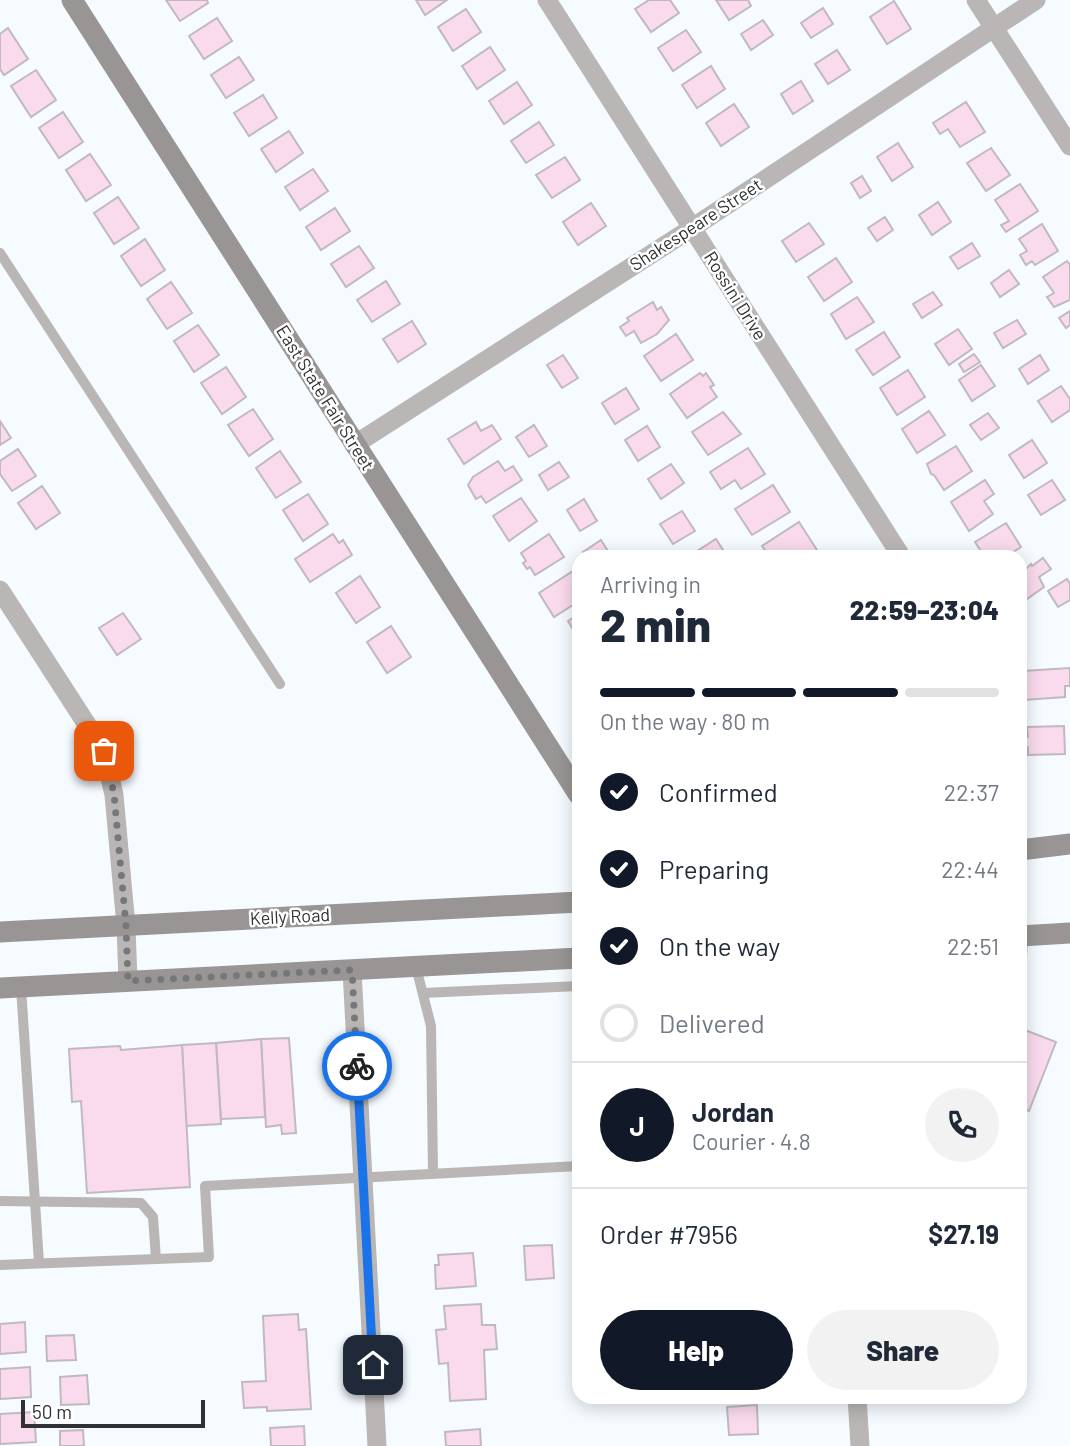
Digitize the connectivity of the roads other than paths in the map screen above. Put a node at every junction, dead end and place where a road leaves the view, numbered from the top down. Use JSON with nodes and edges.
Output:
{"nodes":[{"id":1,"x":72,"y":0,"type":"edge"},
{"id":2,"x":547,"y":0,"type":"edge"},
{"id":3,"x":976,"y":0,"type":"edge"},
{"id":4,"x":1035,"y":0,"type":"edge"},
{"id":5,"x":994,"y":27,"type":"junction"},
{"id":6,"x":1070,"y":146,"type":"edge"},
{"id":7,"x":692,"y":229,"type":"junction"},
{"id":8,"x":0,"y":253,"type":"edge"},
{"id":9,"x":354,"y":445,"type":"junction"},
{"id":10,"x":897,"y":550,"type":"edge"},
{"id":11,"x":0,"y":590,"type":"edge"},
{"id":12,"x":280,"y":684,"type":"dead end"},
{"id":13,"x":572,"y":784,"type":"edge"},
{"id":14,"x":1070,"y":844,"type":"edge"},
{"id":15,"x":1027,"y":849,"type":"edge"},
{"id":16,"x":572,"y":902,"type":"edge"},
{"id":17,"x":126,"y":926,"type":"junction"},
{"id":18,"x":0,"y":932,"type":"edge"},
{"id":19,"x":1070,"y":933,"type":"edge"},
{"id":20,"x":1027,"y":936,"type":"edge"},
{"id":21,"x":572,"y":958,"type":"edge"},
{"id":22,"x":416,"y":967,"type":"junction"},
{"id":23,"x":352,"y":970,"type":"junction"},
{"id":24,"x":128,"y":981,"type":"junction"},
{"id":25,"x":572,"y":986,"type":"edge"},
{"id":26,"x":10,"y":988,"type":"edge"},
{"id":27,"x":423,"y":993,"type":"junction"},
{"id":28,"x":572,"y":1166,"type":"edge"},
{"id":29,"x":433,"y":1173,"type":"junction"},
{"id":30,"x":363,"y":1176,"type":"junction"},
{"id":31,"x":0,"y":1201,"type":"edge"},
{"id":32,"x":35,"y":1202,"type":"junction"},
{"id":33,"x":156,"y":1259,"type":"junction"},
{"id":34,"x":39,"y":1263,"type":"junction"},
{"id":35,"x":0,"y":1265,"type":"edge"},
{"id":36,"x":857,"y":1404,"type":"edge"},
{"id":37,"x":377,"y":1446,"type":"edge"},
{"id":38,"x":860,"y":1446,"type":"edge"}],
"edges":[{"from":1,"to":9,"type":"street","name":"East State Fair Street"},
{"from":2,"to":7,"type":"street","name":"Rossini Drive"},
{"from":3,"to":5,"type":"street"},
{"from":4,"to":5,"type":"street","name":"Shakespeare Street"},
{"from":5,"to":6,"type":"street"},
{"from":5,"to":7,"type":"street","name":"Shakespeare Street"},
{"from":7,"to":9,"type":"street","name":"Shakespeare Street"},
{"from":7,"to":10,"type":"street","name":"Rossini Drive"},
{"from":8,"to":12,"type":"lane"},
{"from":9,"to":13,"type":"street","name":"East State Fair Street"},
{"from":11,"to":17,"type":"street"},
{"from":14,"to":15,"type":"street"},
{"from":16,"to":17,"type":"street","name":"Kelly Road"},
{"from":17,"to":18,"type":"street","name":"Kelly Road"},
{"from":17,"to":24,"type":"street"},
{"from":19,"to":20,"type":"street"},
{"from":21,"to":22,"type":"street"},
{"from":22,"to":23,"type":"street"},
{"from":22,"to":27,"type":"lane"},
{"from":23,"to":24,"type":"street"},
{"from":23,"to":30,"type":"street"},
{"from":24,"to":26,"type":"street"},
{"from":25,"to":27,"type":"lane"},
{"from":26,"to":32,"type":"lane"},
{"from":27,"to":29,"type":"lane"},
{"from":28,"to":29,"type":"lane"},
{"from":29,"to":30,"type":"lane"},
{"from":30,"to":33,"type":"lane"},
{"from":30,"to":37,"type":"street"},
{"from":31,"to":32,"type":"lane"},
{"from":32,"to":33,"type":"lane"},
{"from":32,"to":34,"type":"lane"},
{"from":33,"to":34,"type":"lane"},
{"from":34,"to":35,"type":"lane"},
{"from":36,"to":38,"type":"street"}]}
